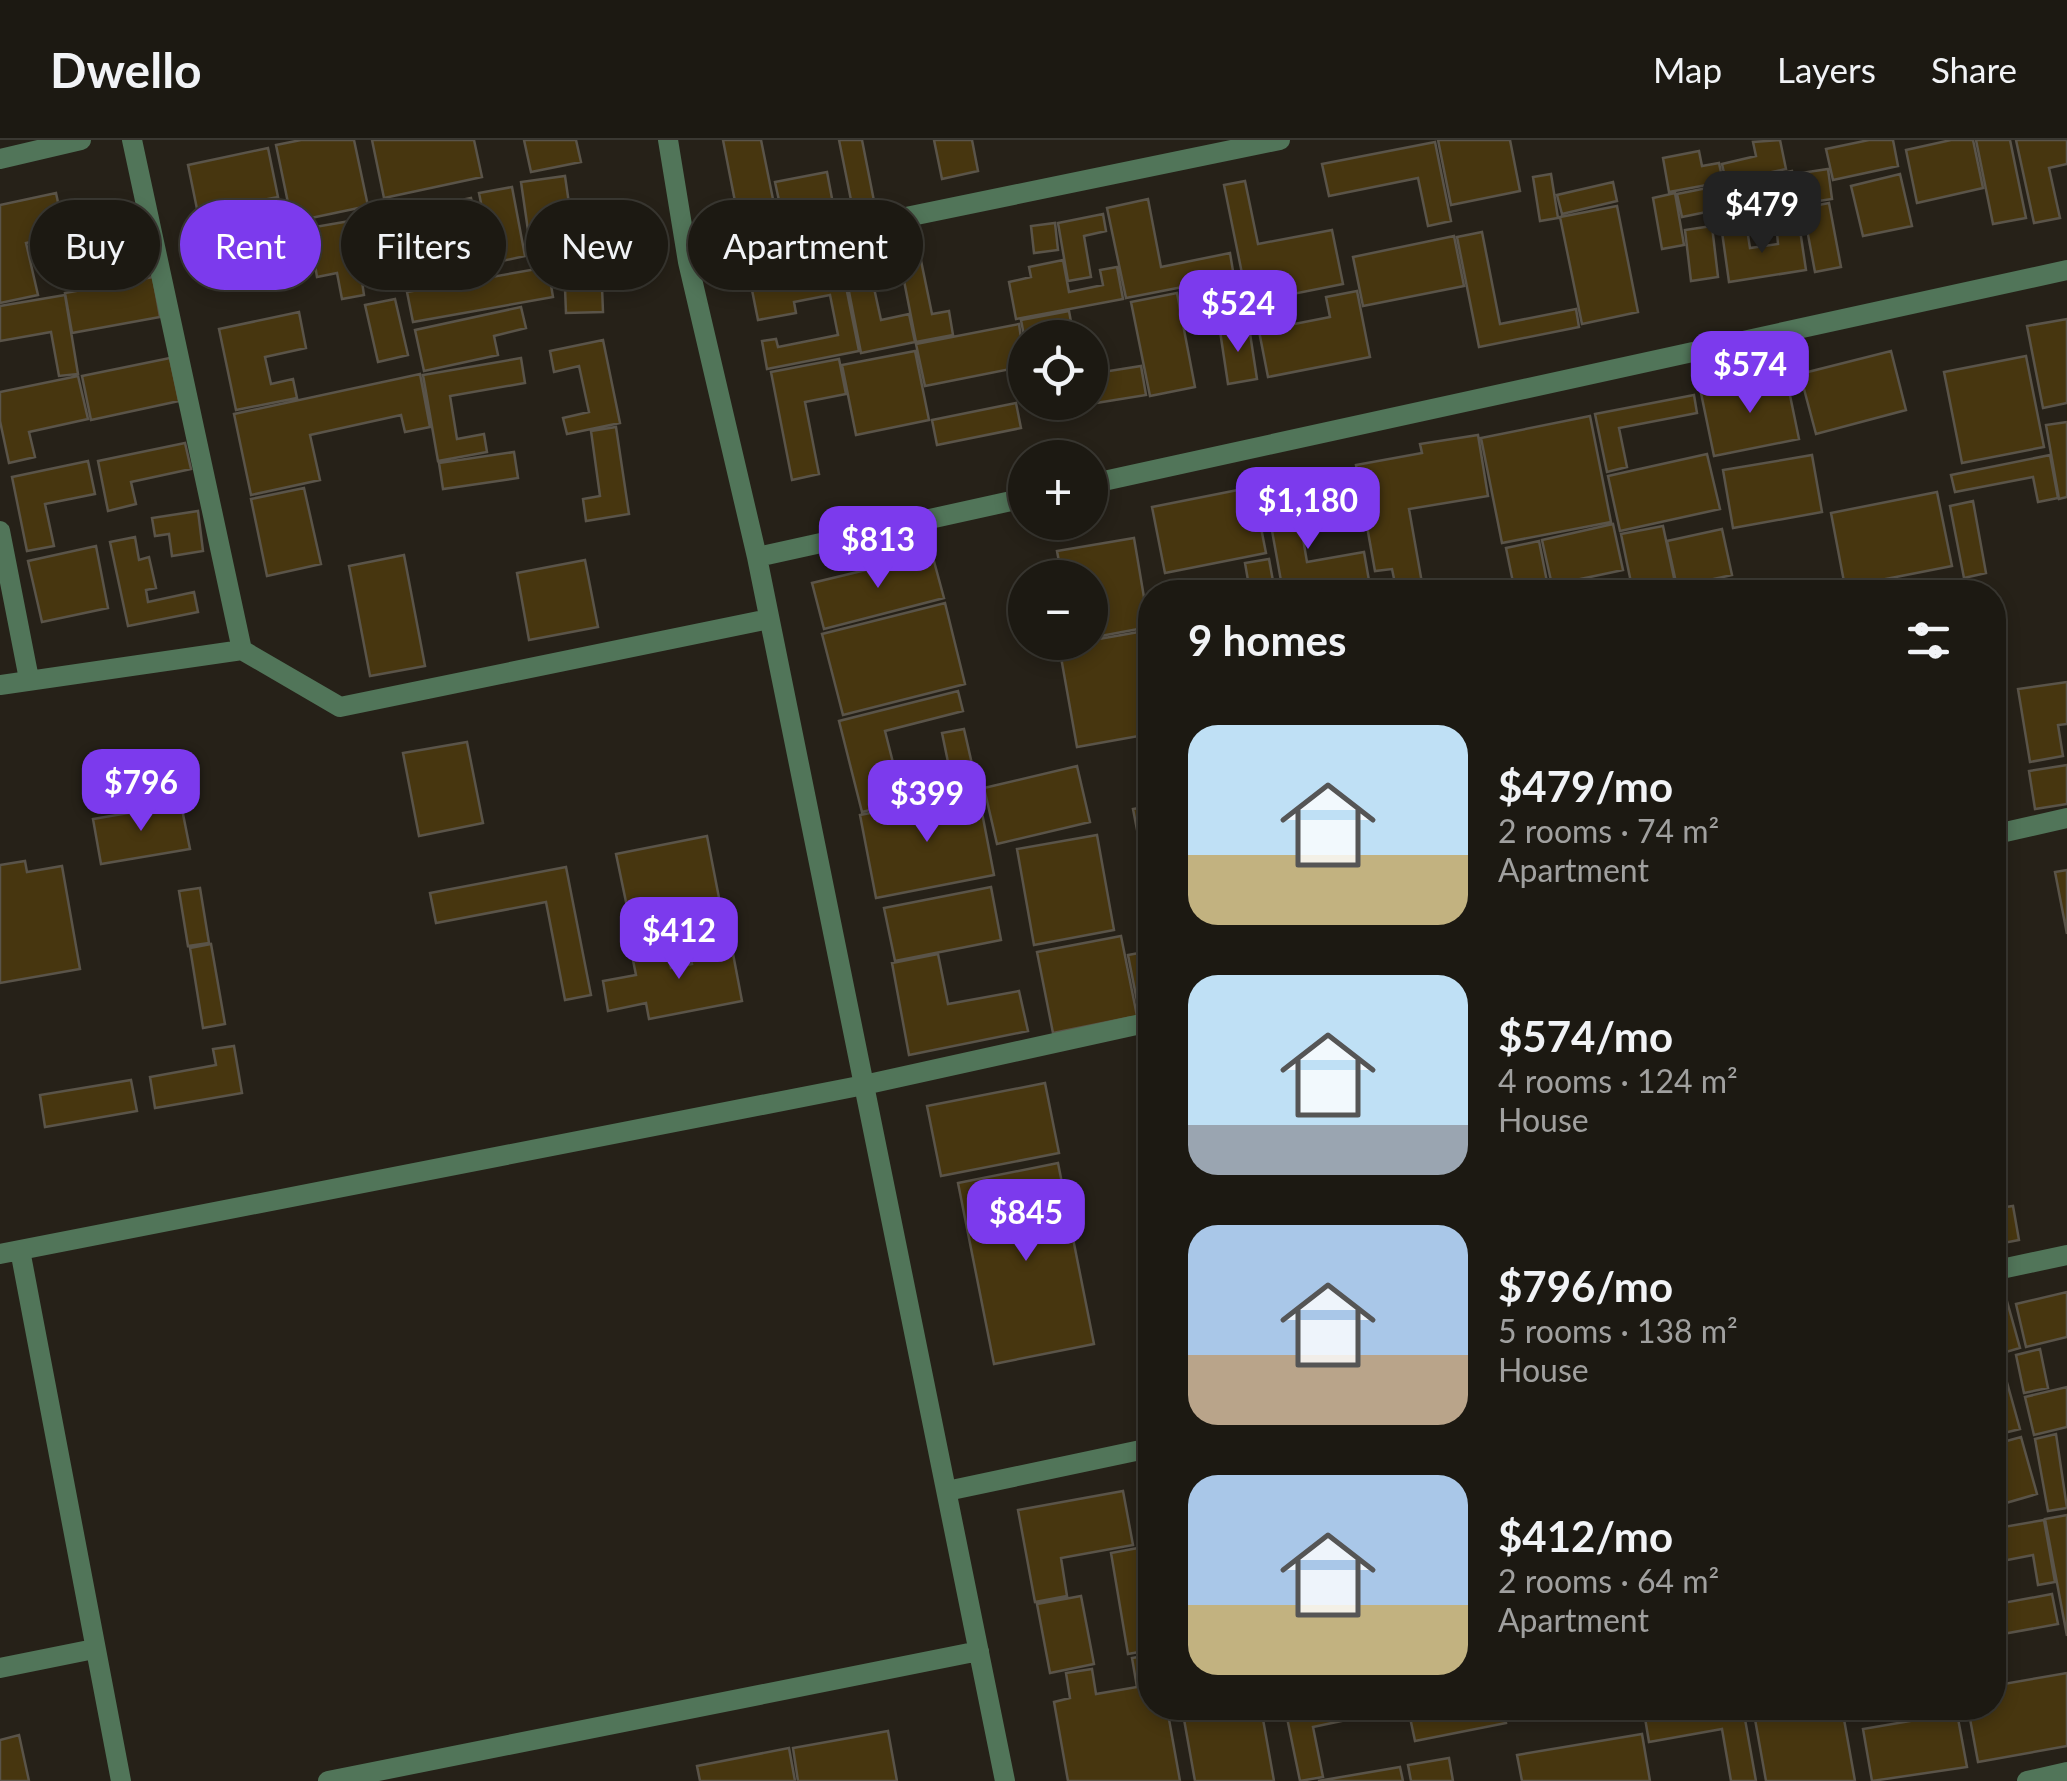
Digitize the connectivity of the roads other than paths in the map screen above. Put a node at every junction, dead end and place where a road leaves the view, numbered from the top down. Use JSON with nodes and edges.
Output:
{"nodes":[{"id":1,"x":81,"y":140,"type":"edge"},
{"id":2,"x":132,"y":140,"type":"edge"},
{"id":3,"x":668,"y":140,"type":"edge"},
{"id":4,"x":1280,"y":140,"type":"edge"},
{"id":5,"x":0,"y":159,"type":"edge"},
{"id":6,"x":923,"y":214,"type":"edge"},
{"id":7,"x":688,"y":262,"type":"edge"},
{"id":8,"x":2067,"y":270,"type":"edge"},
{"id":9,"x":695,"y":290,"type":"edge"},
{"id":10,"x":1108,"y":480,"type":"edge"},
{"id":11,"x":1008,"y":502,"type":"edge"},
{"id":12,"x":0,"y":531,"type":"edge"},
{"id":13,"x":757,"y":557,"type":"junction"},
{"id":14,"x":770,"y":619,"type":"junction"},
{"id":15,"x":242,"y":650,"type":"junction"},
{"id":16,"x":29,"y":680,"type":"junction"},
{"id":17,"x":0,"y":685,"type":"edge"},
{"id":18,"x":2067,"y":818,"type":"edge"},
{"id":19,"x":2006,"y":832,"type":"edge"},
{"id":20,"x":1138,"y":1025,"type":"edge"},
{"id":21,"x":864,"y":1085,"type":"junction"},
{"id":22,"x":10,"y":1252,"type":"edge"},
{"id":23,"x":2067,"y":1255,"type":"edge"},
{"id":24,"x":2006,"y":1268,"type":"edge"},
{"id":25,"x":1138,"y":1451,"type":"edge"},
{"id":26,"x":947,"y":1491,"type":"junction"},
{"id":27,"x":94,"y":1649,"type":"junction"},
{"id":28,"x":979,"y":1651,"type":"junction"},
{"id":29,"x":0,"y":1668,"type":"edge"},
{"id":30,"x":2067,"y":1772,"type":"edge"},
{"id":31,"x":121,"y":1781,"type":"edge"},
{"id":32,"x":328,"y":1781,"type":"edge"},
{"id":33,"x":1006,"y":1781,"type":"edge"},
{"id":34,"x":2027,"y":1781,"type":"edge"}],
"edges":[{"from":1,"to":5,"type":"street"},
{"from":2,"to":15,"type":"street"},
{"from":3,"to":7,"type":"street"},
{"from":4,"to":6,"type":"street"},
{"from":8,"to":10,"type":"street"},
{"from":9,"to":13,"type":"street"},
{"from":11,"to":13,"type":"street"},
{"from":12,"to":16,"type":"street"},
{"from":13,"to":14,"type":"street"},
{"from":14,"to":15,"type":"street"},
{"from":14,"to":21,"type":"street"},
{"from":15,"to":16,"type":"street"},
{"from":16,"to":17,"type":"street"},
{"from":18,"to":19,"type":"street"},
{"from":20,"to":21,"type":"street"},
{"from":21,"to":22,"type":"street"},
{"from":21,"to":26,"type":"street"},
{"from":22,"to":27,"type":"street"},
{"from":23,"to":24,"type":"street"},
{"from":25,"to":26,"type":"street"},
{"from":26,"to":28,"type":"street"},
{"from":27,"to":29,"type":"street"},
{"from":27,"to":31,"type":"street"},
{"from":28,"to":32,"type":"street"},
{"from":28,"to":33,"type":"street"},
{"from":30,"to":34,"type":"street"}]}
